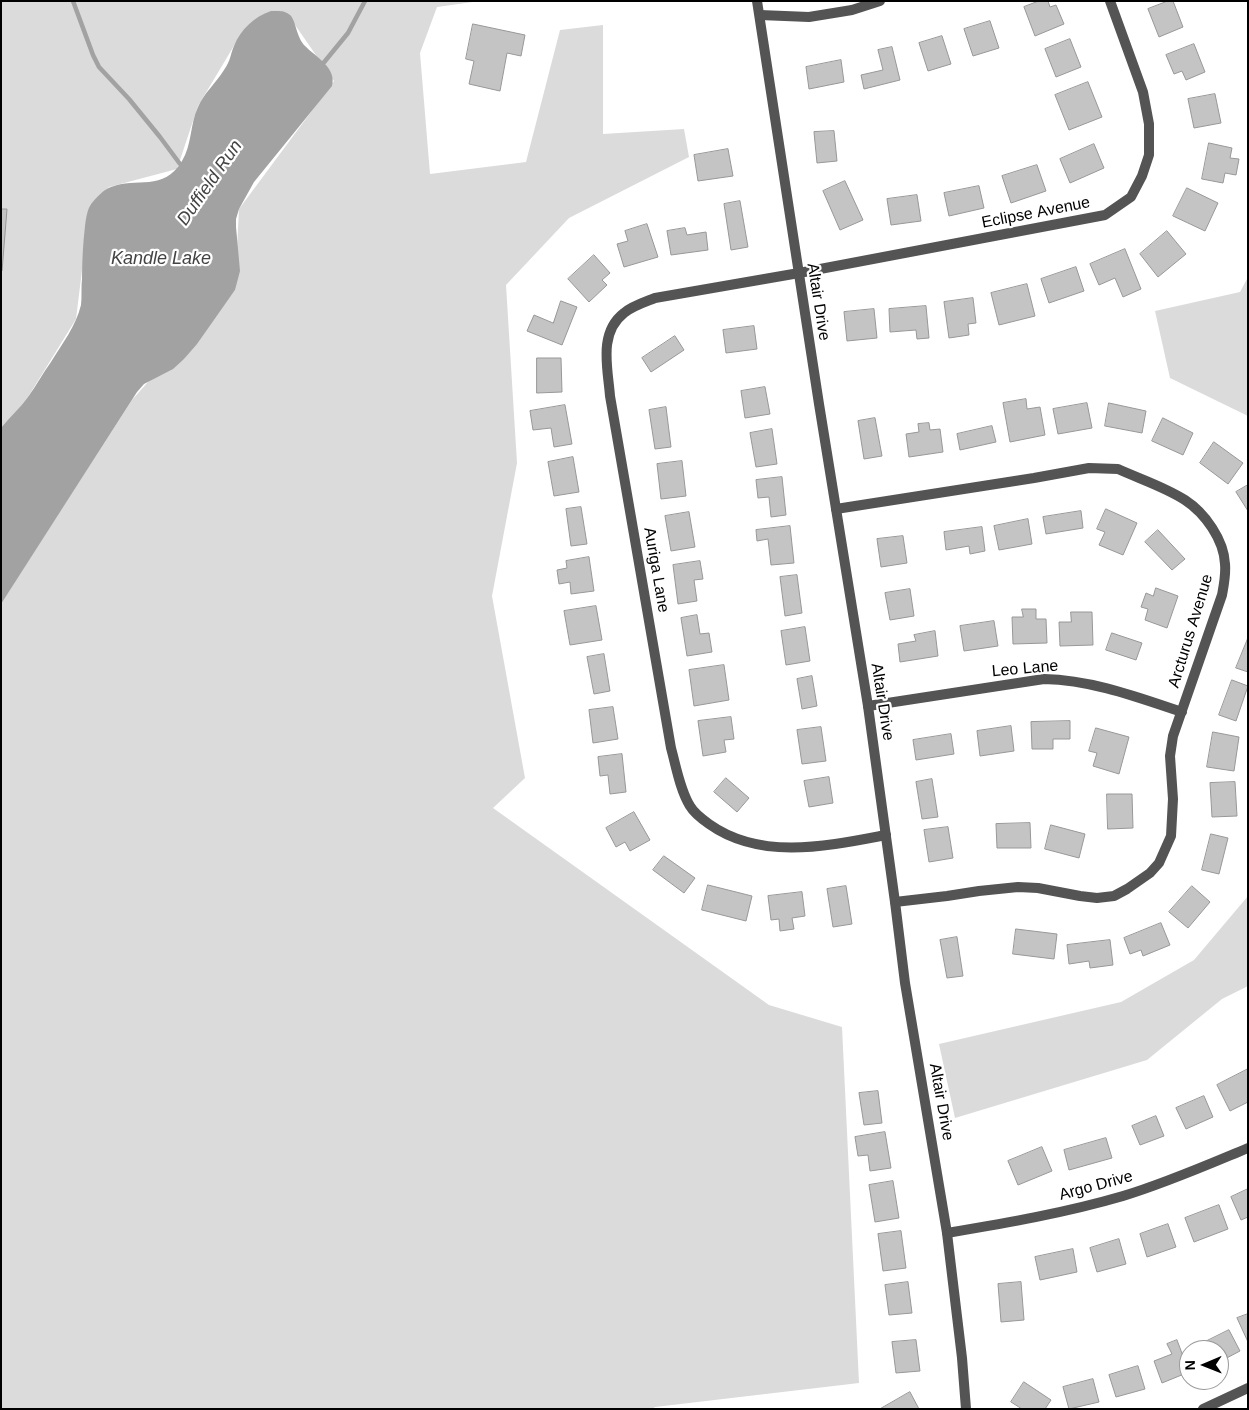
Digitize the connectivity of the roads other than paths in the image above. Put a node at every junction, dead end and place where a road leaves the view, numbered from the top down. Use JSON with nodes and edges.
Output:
{"nodes":[{"id":1,"x":757,"y":1,"type":"edge"},
{"id":2,"x":880,"y":1,"type":"edge"},
{"id":3,"x":1110,"y":1,"type":"edge"},
{"id":4,"x":760,"y":14,"type":"junction"},
{"id":5,"x":798,"y":273,"type":"junction"},
{"id":6,"x":836,"y":509,"type":"junction"},
{"id":7,"x":868,"y":706,"type":"junction"},
{"id":8,"x":1182,"y":712,"type":"junction"},
{"id":9,"x":886,"y":835,"type":"junction"},
{"id":10,"x":896,"y":902,"type":"junction"},
{"id":11,"x":1248,"y":1148,"type":"edge"},
{"id":12,"x":947,"y":1233,"type":"junction"},
{"id":13,"x":1248,"y":1388,"type":"edge"},
{"id":14,"x":966,"y":1409,"type":"edge"},
{"id":15,"x":1203,"y":1409,"type":"edge"}],
"edges":[{"from":1,"to":4,"type":"street","name":"Altair Drive"},
{"from":2,"to":4,"type":"street"},
{"from":3,"to":5,"type":"street","name":"Eclipse Avenue"},
{"from":4,"to":5,"type":"street","name":"Altair Drive"},
{"from":5,"to":6,"type":"street","name":"Altair Drive"},
{"from":5,"to":9,"type":"street","name":"Auriga Lane"},
{"from":6,"to":7,"type":"street","name":"Altair Drive"},
{"from":6,"to":8,"type":"street","name":"Arcturus Avenue"},
{"from":7,"to":8,"type":"street","name":"Leo Lane"},
{"from":7,"to":9,"type":"street","name":"Altair Drive"},
{"from":8,"to":10,"type":"street","name":"Arcturus Avenue"},
{"from":9,"to":10,"type":"street","name":"Altair Drive"},
{"from":10,"to":12,"type":"street","name":"Altair Drive"},
{"from":11,"to":12,"type":"street","name":"Argo Drive"},
{"from":12,"to":14,"type":"street","name":"Altair Drive"},
{"from":13,"to":15,"type":"street"}]}
